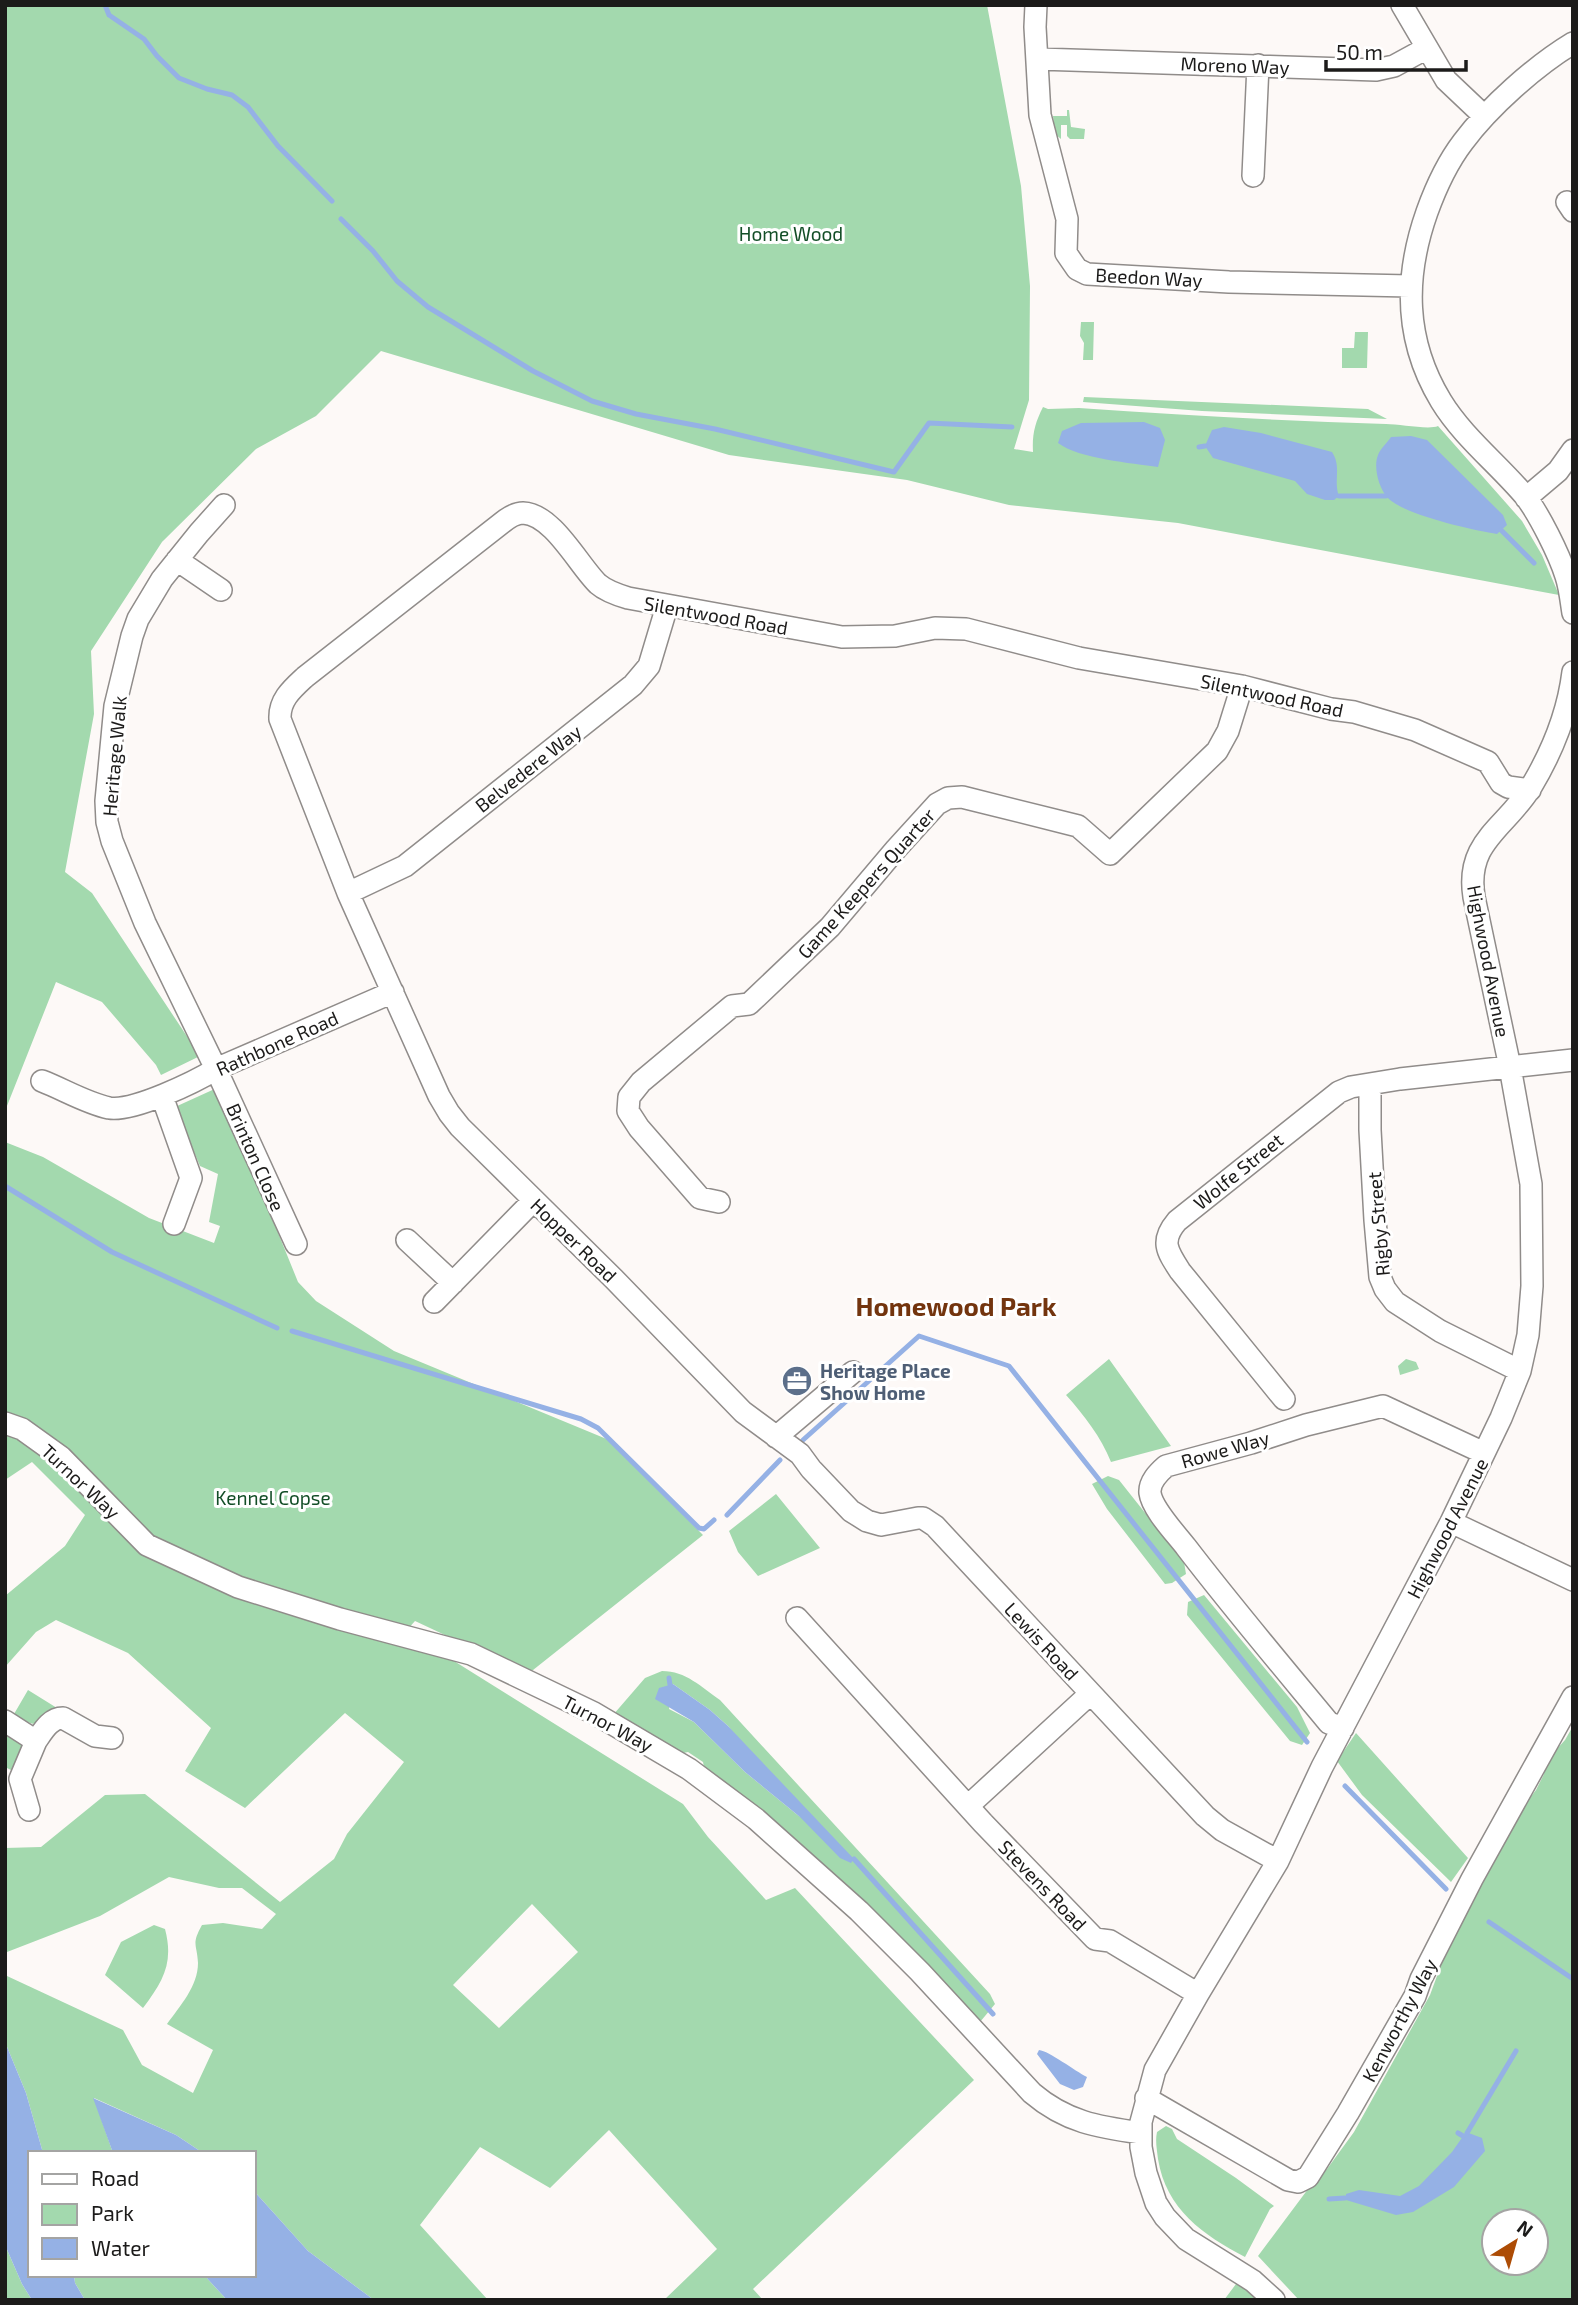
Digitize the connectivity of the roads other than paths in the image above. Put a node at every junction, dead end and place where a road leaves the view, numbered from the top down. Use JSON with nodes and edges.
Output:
{"nodes":[{"id":1,"x":1036,"y":5,"type":"edge"},
{"id":2,"x":1402,"y":5,"type":"edge"},
{"id":3,"x":1573,"y":43,"type":"edge"},
{"id":4,"x":1427,"y":48,"type":"junction"},
{"id":5,"x":1039,"y":59,"type":"junction"},
{"id":6,"x":1258,"y":65,"type":"junction"},
{"id":7,"x":1484,"y":116,"type":"junction"},
{"id":8,"x":1253,"y":176,"type":"dead end"},
{"id":9,"x":1410,"y":286,"type":"junction"},
{"id":10,"x":1573,"y":450,"type":"edge"},
{"id":11,"x":1526,"y":498,"type":"junction"},
{"id":12,"x":224,"y":505,"type":"dead end"},
{"id":13,"x":177,"y":560,"type":"junction"},
{"id":14,"x":221,"y":590,"type":"dead end"},
{"id":15,"x":667,"y":606,"type":"junction"},
{"id":16,"x":1573,"y":613,"type":"edge"},
{"id":17,"x":1573,"y":671,"type":"edge"},
{"id":18,"x":1242,"y":686,"type":"junction"},
{"id":19,"x":1568,"y":717,"type":"edge"},
{"id":20,"x":1530,"y":790,"type":"junction"},
{"id":21,"x":348,"y":893,"type":"junction"},
{"id":22,"x":393,"y":992,"type":"junction"},
{"id":23,"x":1573,"y":1060,"type":"edge"},
{"id":24,"x":1510,"y":1067,"type":"junction"},
{"id":25,"x":216,"y":1069,"type":"junction"},
{"id":26,"x":42,"y":1081,"type":"dead end"},
{"id":27,"x":1370,"y":1084,"type":"junction"},
{"id":28,"x":162,"y":1096,"type":"junction"},
{"id":29,"x":533,"y":1201,"type":"junction"},
{"id":30,"x":719,"y":1202,"type":"dead end"},
{"id":31,"x":174,"y":1224,"type":"dead end"},
{"id":32,"x":407,"y":1240,"type":"dead end"},
{"id":33,"x":296,"y":1244,"type":"dead end"},
{"id":34,"x":453,"y":1283,"type":"junction"},
{"id":35,"x":434,"y":1302,"type":"dead end"},
{"id":36,"x":1520,"y":1371,"type":"junction"},
{"id":37,"x":853,"y":1372,"type":"dead end"},
{"id":38,"x":1284,"y":1399,"type":"dead end"},
{"id":39,"x":5,"y":1423,"type":"edge"},
{"id":40,"x":776,"y":1437,"type":"junction"},
{"id":41,"x":1484,"y":1453,"type":"junction"},
{"id":42,"x":800,"y":1454,"type":"joint"},
{"id":43,"x":1451,"y":1522,"type":"junction"},
{"id":44,"x":1573,"y":1580,"type":"edge"},
{"id":45,"x":797,"y":1618,"type":"dead end"},
{"id":46,"x":1090,"y":1693,"type":"junction"},
{"id":47,"x":1573,"y":1697,"type":"edge"},
{"id":48,"x":5,"y":1721,"type":"edge"},
{"id":49,"x":1343,"y":1728,"type":"junction"},
{"id":50,"x":112,"y":1738,"type":"dead end"},
{"id":51,"x":36,"y":1741,"type":"junction"},
{"id":52,"x":968,"y":1806,"type":"junction"},
{"id":53,"x":29,"y":1810,"type":"dead end"},
{"id":54,"x":1278,"y":1861,"type":"junction"},
{"id":55,"x":1198,"y":1994,"type":"junction"},
{"id":56,"x":1146,"y":2098,"type":"junction"},
{"id":57,"x":1140,"y":2133,"type":"junction"},
{"id":58,"x":1274,"y":2300,"type":"edge"}],
"edges":[{"from":1,"to":5,"type":"street","name":"Beedon Way"},
{"from":2,"to":4,"type":"street"},
{"from":3,"to":7,"type":"street"},
{"from":4,"to":6,"type":"street","name":"Moreno Way"},
{"from":4,"to":7,"type":"street"},
{"from":5,"to":6,"type":"street","name":"Moreno Way"},
{"from":5,"to":9,"type":"street","name":"Beedon Way"},
{"from":6,"to":8,"type":"street"},
{"from":7,"to":9,"type":"street"},
{"from":9,"to":11,"type":"street"},
{"from":10,"to":11,"type":"street"},
{"from":11,"to":16,"type":"street"},
{"from":12,"to":13,"type":"street","name":"Heritage Walk"},
{"from":13,"to":14,"type":"street"},
{"from":13,"to":25,"type":"street","name":"Heritage Walk"},
{"from":15,"to":18,"type":"street","name":"Silentwood Road"},
{"from":15,"to":21,"type":"street","name":"Belvedere Way"},
{"from":15,"to":21,"type":"street","name":"Silentwood Road"},
{"from":17,"to":19,"type":"street","name":"Highwood Avenue"},
{"from":18,"to":20,"type":"street","name":"Silentwood Road"},
{"from":18,"to":30,"type":"street","name":"Game Keepers Quarter"},
{"from":19,"to":20,"type":"street","name":"Highwood Avenue"},
{"from":20,"to":24,"type":"street","name":"Highwood Avenue"},
{"from":21,"to":22,"type":"street","name":"Silentwood Road"},
{"from":22,"to":25,"type":"street","name":"Rathbone Road"},
{"from":22,"to":29,"type":"street","name":"Hopper Road"},
{"from":23,"to":24,"type":"street","name":"Wolfe Street"},
{"from":24,"to":27,"type":"street","name":"Wolfe Street"},
{"from":24,"to":36,"type":"street","name":"Highwood Avenue"},
{"from":25,"to":28,"type":"street","name":"Rathbone Road"},
{"from":25,"to":33,"type":"street","name":"Brinton Close"},
{"from":26,"to":28,"type":"street","name":"Rathbone Road"},
{"from":27,"to":36,"type":"street","name":"Rigby Street"},
{"from":27,"to":38,"type":"street","name":"Wolfe Street"},
{"from":28,"to":31,"type":"street"},
{"from":29,"to":34,"type":"street"},
{"from":29,"to":40,"type":"street","name":"Hopper Road"},
{"from":32,"to":34,"type":"street"},
{"from":34,"to":35,"type":"street"},
{"from":36,"to":41,"type":"street","name":"Highwood Avenue"},
{"from":37,"to":40,"type":"street"},
{"from":39,"to":57,"type":"street","name":"Turnor Way"},
{"from":40,"to":42,"type":"street","name":"Hopper Road"},
{"from":41,"to":43,"type":"street","name":"Highwood Avenue"},
{"from":41,"to":49,"type":"street","name":"Rowe Way"},
{"from":42,"to":46,"type":"street","name":"Lewis Road"},
{"from":43,"to":44,"type":"street"},
{"from":43,"to":49,"type":"street","name":"Highwood Avenue"},
{"from":45,"to":52,"type":"street","name":"Stevens Road"},
{"from":46,"to":52,"type":"street"},
{"from":46,"to":54,"type":"street","name":"Lewis Road"},
{"from":47,"to":56,"type":"street","name":"Kenworthy Way"},
{"from":48,"to":51,"type":"street"},
{"from":49,"to":54,"type":"street","name":"Highwood Avenue"},
{"from":50,"to":51,"type":"street"},
{"from":51,"to":53,"type":"street"},
{"from":52,"to":55,"type":"street","name":"Stevens Road"},
{"from":54,"to":55,"type":"street","name":"Highwood Avenue"},
{"from":55,"to":56,"type":"street","name":"Highwood Avenue"},
{"from":56,"to":57,"type":"street","name":"Highwood Avenue"},
{"from":57,"to":58,"type":"street","name":"Highwood Avenue"}]}
